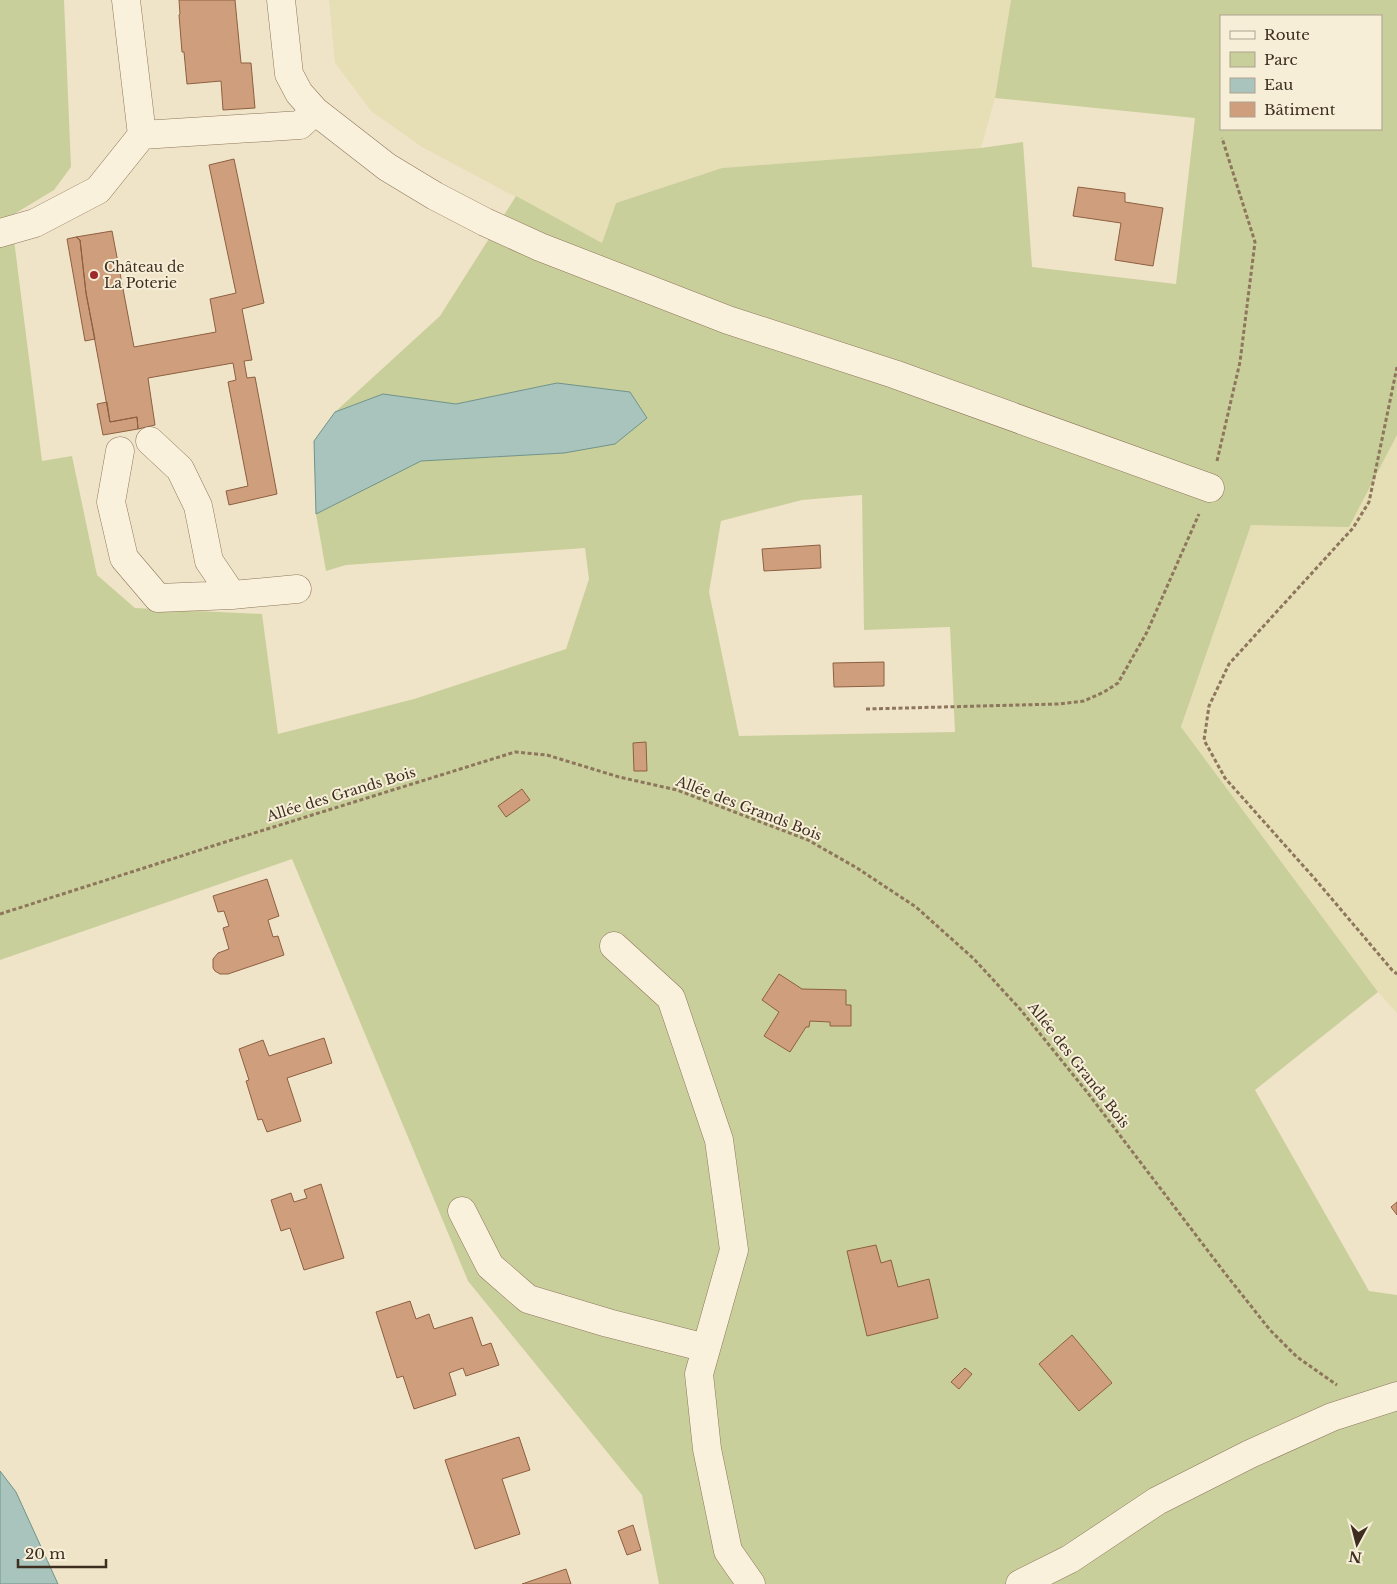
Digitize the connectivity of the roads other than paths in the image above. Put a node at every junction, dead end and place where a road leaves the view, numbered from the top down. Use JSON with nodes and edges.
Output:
{"nodes":[{"id":1,"x":126,"y":0,"type":"edge"},
{"id":2,"x":281,"y":0,"type":"edge"},
{"id":3,"x":315,"y":111,"type":"junction"},
{"id":4,"x":142,"y":135,"type":"junction"},
{"id":5,"x":0,"y":233,"type":"edge"},
{"id":6,"x":150,"y":441,"type":"dead end"},
{"id":7,"x":120,"y":451,"type":"dead end"},
{"id":8,"x":1210,"y":488,"type":"road end"},
{"id":9,"x":297,"y":589,"type":"dead end"},
{"id":10,"x":232,"y":595,"type":"junction"},
{"id":11,"x":614,"y":946,"type":"dead end"},
{"id":12,"x":462,"y":1211,"type":"dead end"},
{"id":13,"x":706,"y":1348,"type":"junction"},
{"id":14,"x":1397,"y":1396,"type":"edge"},
{"id":15,"x":751,"y":1584,"type":"edge"},
{"id":16,"x":1020,"y":1584,"type":"edge"}],
"edges":[{"from":1,"to":4,"type":"street"},
{"from":2,"to":3,"type":"street"},
{"from":3,"to":4,"type":"street"},
{"from":3,"to":8,"type":"street"},
{"from":4,"to":5,"type":"street"},
{"from":6,"to":10,"type":"street"},
{"from":7,"to":10,"type":"street"},
{"from":9,"to":10,"type":"street"},
{"from":11,"to":13,"type":"street"},
{"from":12,"to":13,"type":"street"},
{"from":13,"to":15,"type":"street"},
{"from":14,"to":16,"type":"street"}]}
